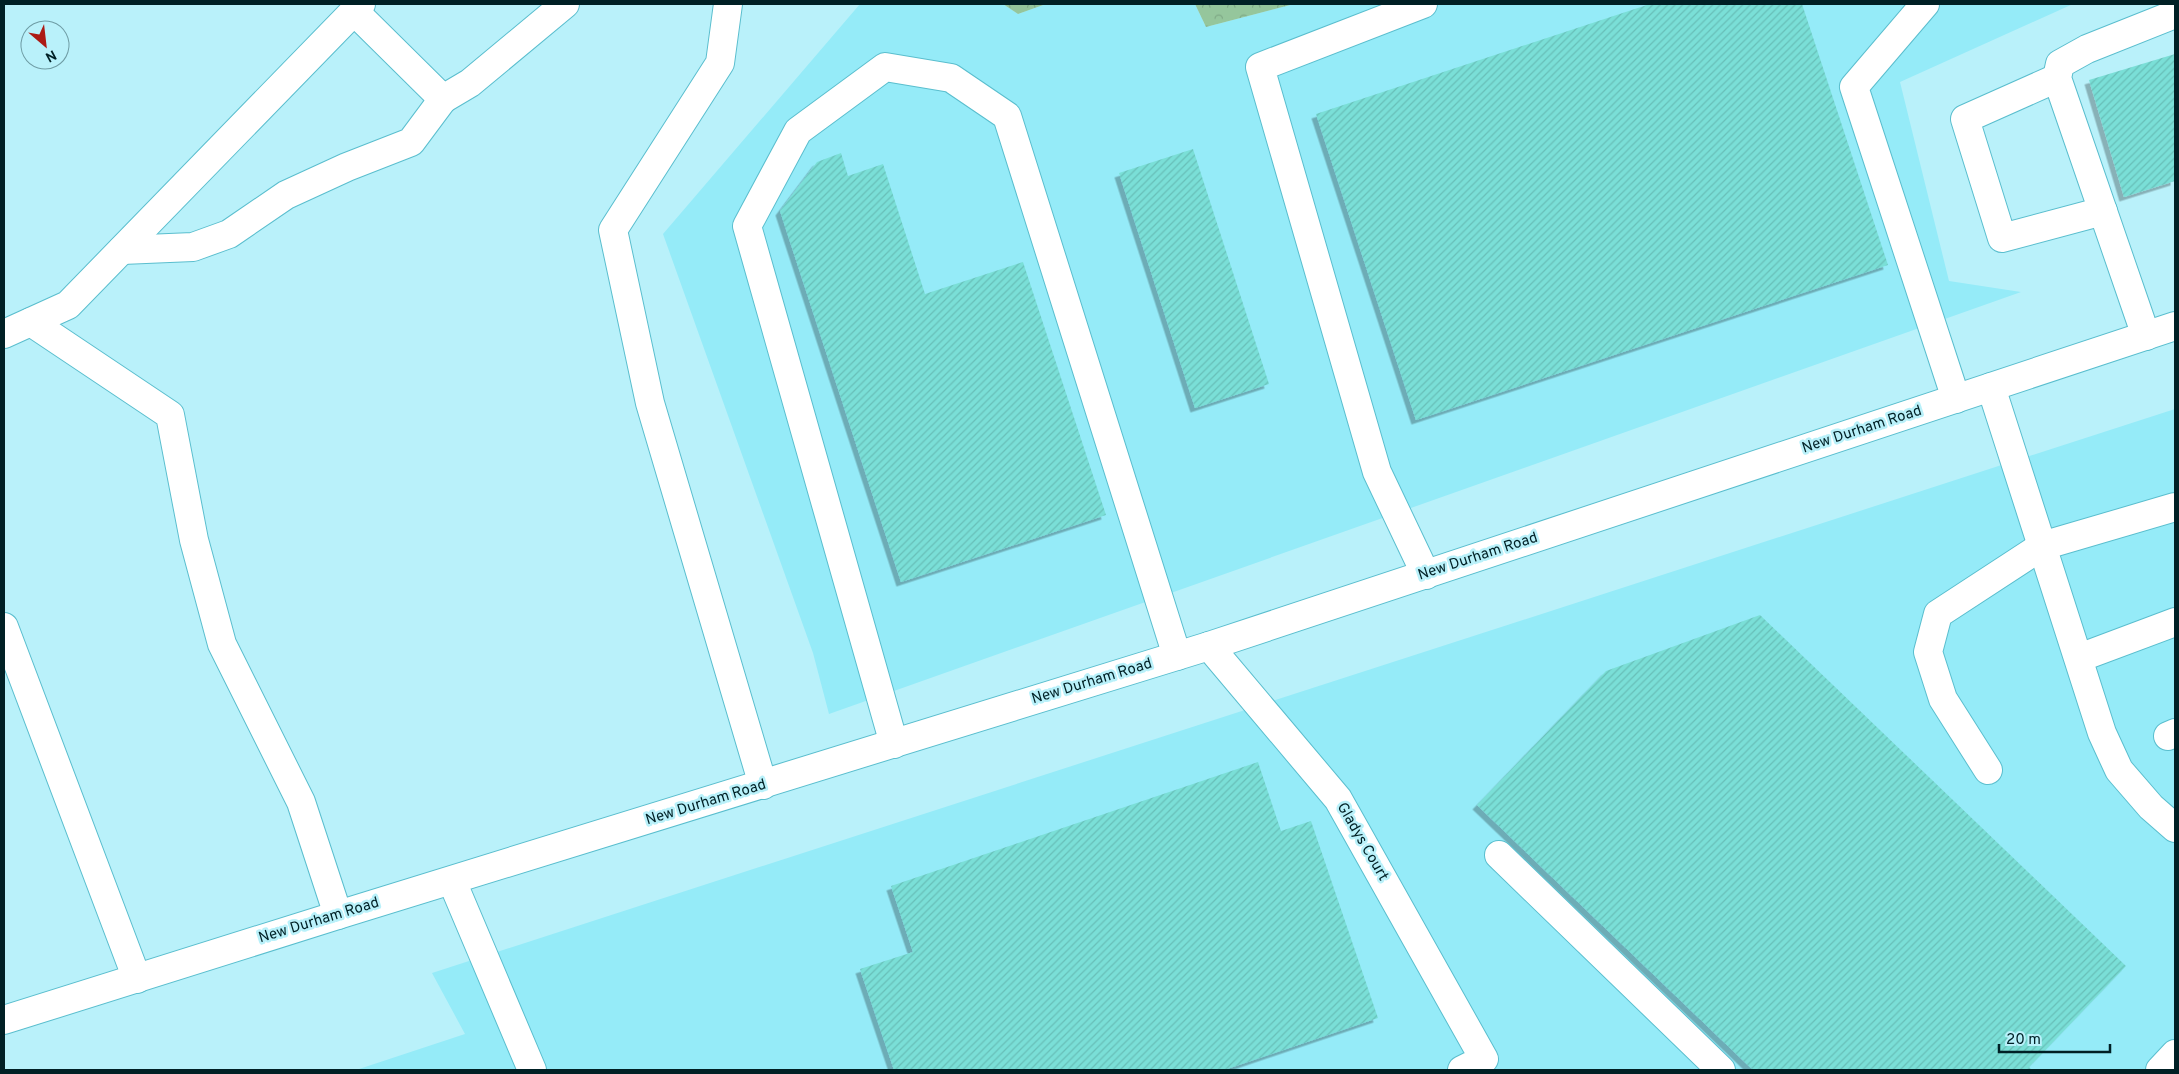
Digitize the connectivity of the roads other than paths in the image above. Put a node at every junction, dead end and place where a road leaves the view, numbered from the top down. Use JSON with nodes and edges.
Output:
{"nodes":[{"id":1,"x":565,"y":4,"type":"edge"},
{"id":2,"x":728,"y":4,"type":"edge"},
{"id":3,"x":1423,"y":4,"type":"edge"},
{"id":4,"x":1925,"y":4,"type":"edge"},
{"id":5,"x":358,"y":8,"type":"edge"},
{"id":6,"x":2175,"y":14,"type":"edge"},
{"id":7,"x":2058,"y":78,"type":"junction"},
{"id":8,"x":443,"y":99,"type":"junction"},
{"id":9,"x":2103,"y":211,"type":"junction"},
{"id":10,"x":122,"y":250,"type":"junction"},
{"id":11,"x":31,"y":322,"type":"junction"},
{"id":12,"x":2175,"y":326,"type":"edge"},
{"id":13,"x":4,"y":334,"type":"edge"},
{"id":14,"x":2146,"y":336,"type":"junction"},
{"id":15,"x":1991,"y":388,"type":"junction"},
{"id":16,"x":1956,"y":400,"type":"junction"},
{"id":17,"x":2175,"y":507,"type":"edge"},
{"id":18,"x":2042,"y":546,"type":"junction"},
{"id":19,"x":1426,"y":575,"type":"junction"},
{"id":20,"x":2175,"y":622,"type":"edge"},
{"id":21,"x":4,"y":627,"type":"edge"},
{"id":22,"x":1208,"y":646,"type":"junction"},
{"id":23,"x":1177,"y":656,"type":"junction"},
{"id":24,"x":2079,"y":658,"type":"junction"},
{"id":25,"x":894,"y":744,"type":"junction"},
{"id":26,"x":1988,"y":770,"type":"dead end"},
{"id":27,"x":763,"y":785,"type":"junction"},
{"id":28,"x":2175,"y":828,"type":"edge"},
{"id":29,"x":1499,"y":855,"type":"dead end"},
{"id":30,"x":452,"y":881,"type":"junction"},
{"id":31,"x":338,"y":915,"type":"junction"},
{"id":32,"x":137,"y":979,"type":"junction"},
{"id":33,"x":4,"y":1020,"type":"edge"},
{"id":34,"x":2175,"y":1054,"type":"edge"},
{"id":35,"x":1473,"y":1064,"type":"edge"},
{"id":36,"x":532,"y":1070,"type":"edge"},
{"id":37,"x":1721,"y":1070,"type":"edge"},
{"id":38,"x":2160,"y":1070,"type":"edge"}],
"edges":[{"from":1,"to":8,"type":"main road"},
{"from":2,"to":27,"type":"main road"},
{"from":3,"to":19,"type":"main road"},
{"from":4,"to":16,"type":"main road"},
{"from":5,"to":8,"type":"main road"},
{"from":5,"to":10,"type":"main road"},
{"from":6,"to":7,"type":"main road"},
{"from":7,"to":9,"type":"main road"},
{"from":7,"to":9,"type":"main road"},
{"from":8,"to":10,"type":"main road"},
{"from":9,"to":14,"type":"main road"},
{"from":10,"to":11,"type":"main road"},
{"from":11,"to":13,"type":"main road"},
{"from":11,"to":31,"type":"main road"},
{"from":12,"to":14,"type":"main road","name":"New Durham Road"},
{"from":14,"to":15,"type":"main road","name":"New Durham Road"},
{"from":15,"to":16,"type":"main road","name":"New Durham Road"},
{"from":15,"to":18,"type":"main road"},
{"from":16,"to":19,"type":"main road","name":"New Durham Road"},
{"from":17,"to":18,"type":"main road"},
{"from":18,"to":24,"type":"main road"},
{"from":18,"to":26,"type":"main road"},
{"from":19,"to":22,"type":"main road","name":"New Durham Road"},
{"from":20,"to":24,"type":"main road"},
{"from":21,"to":32,"type":"main road"},
{"from":22,"to":23,"type":"main road","name":"New Durham Road"},
{"from":22,"to":35,"type":"main road","name":"Gladys Court"},
{"from":23,"to":25,"type":"main road","name":"New Durham Road"},
{"from":23,"to":25,"type":"main road"},
{"from":24,"to":28,"type":"main road"},
{"from":25,"to":27,"type":"main road","name":"New Durham Road"},
{"from":27,"to":30,"type":"main road","name":"New Durham Road"},
{"from":29,"to":37,"type":"main road"},
{"from":30,"to":31,"type":"main road","name":"New Durham Road"},
{"from":30,"to":36,"type":"main road"},
{"from":31,"to":32,"type":"main road","name":"New Durham Road"},
{"from":32,"to":33,"type":"main road","name":"New Durham Road"},
{"from":34,"to":38,"type":"main road"}]}
